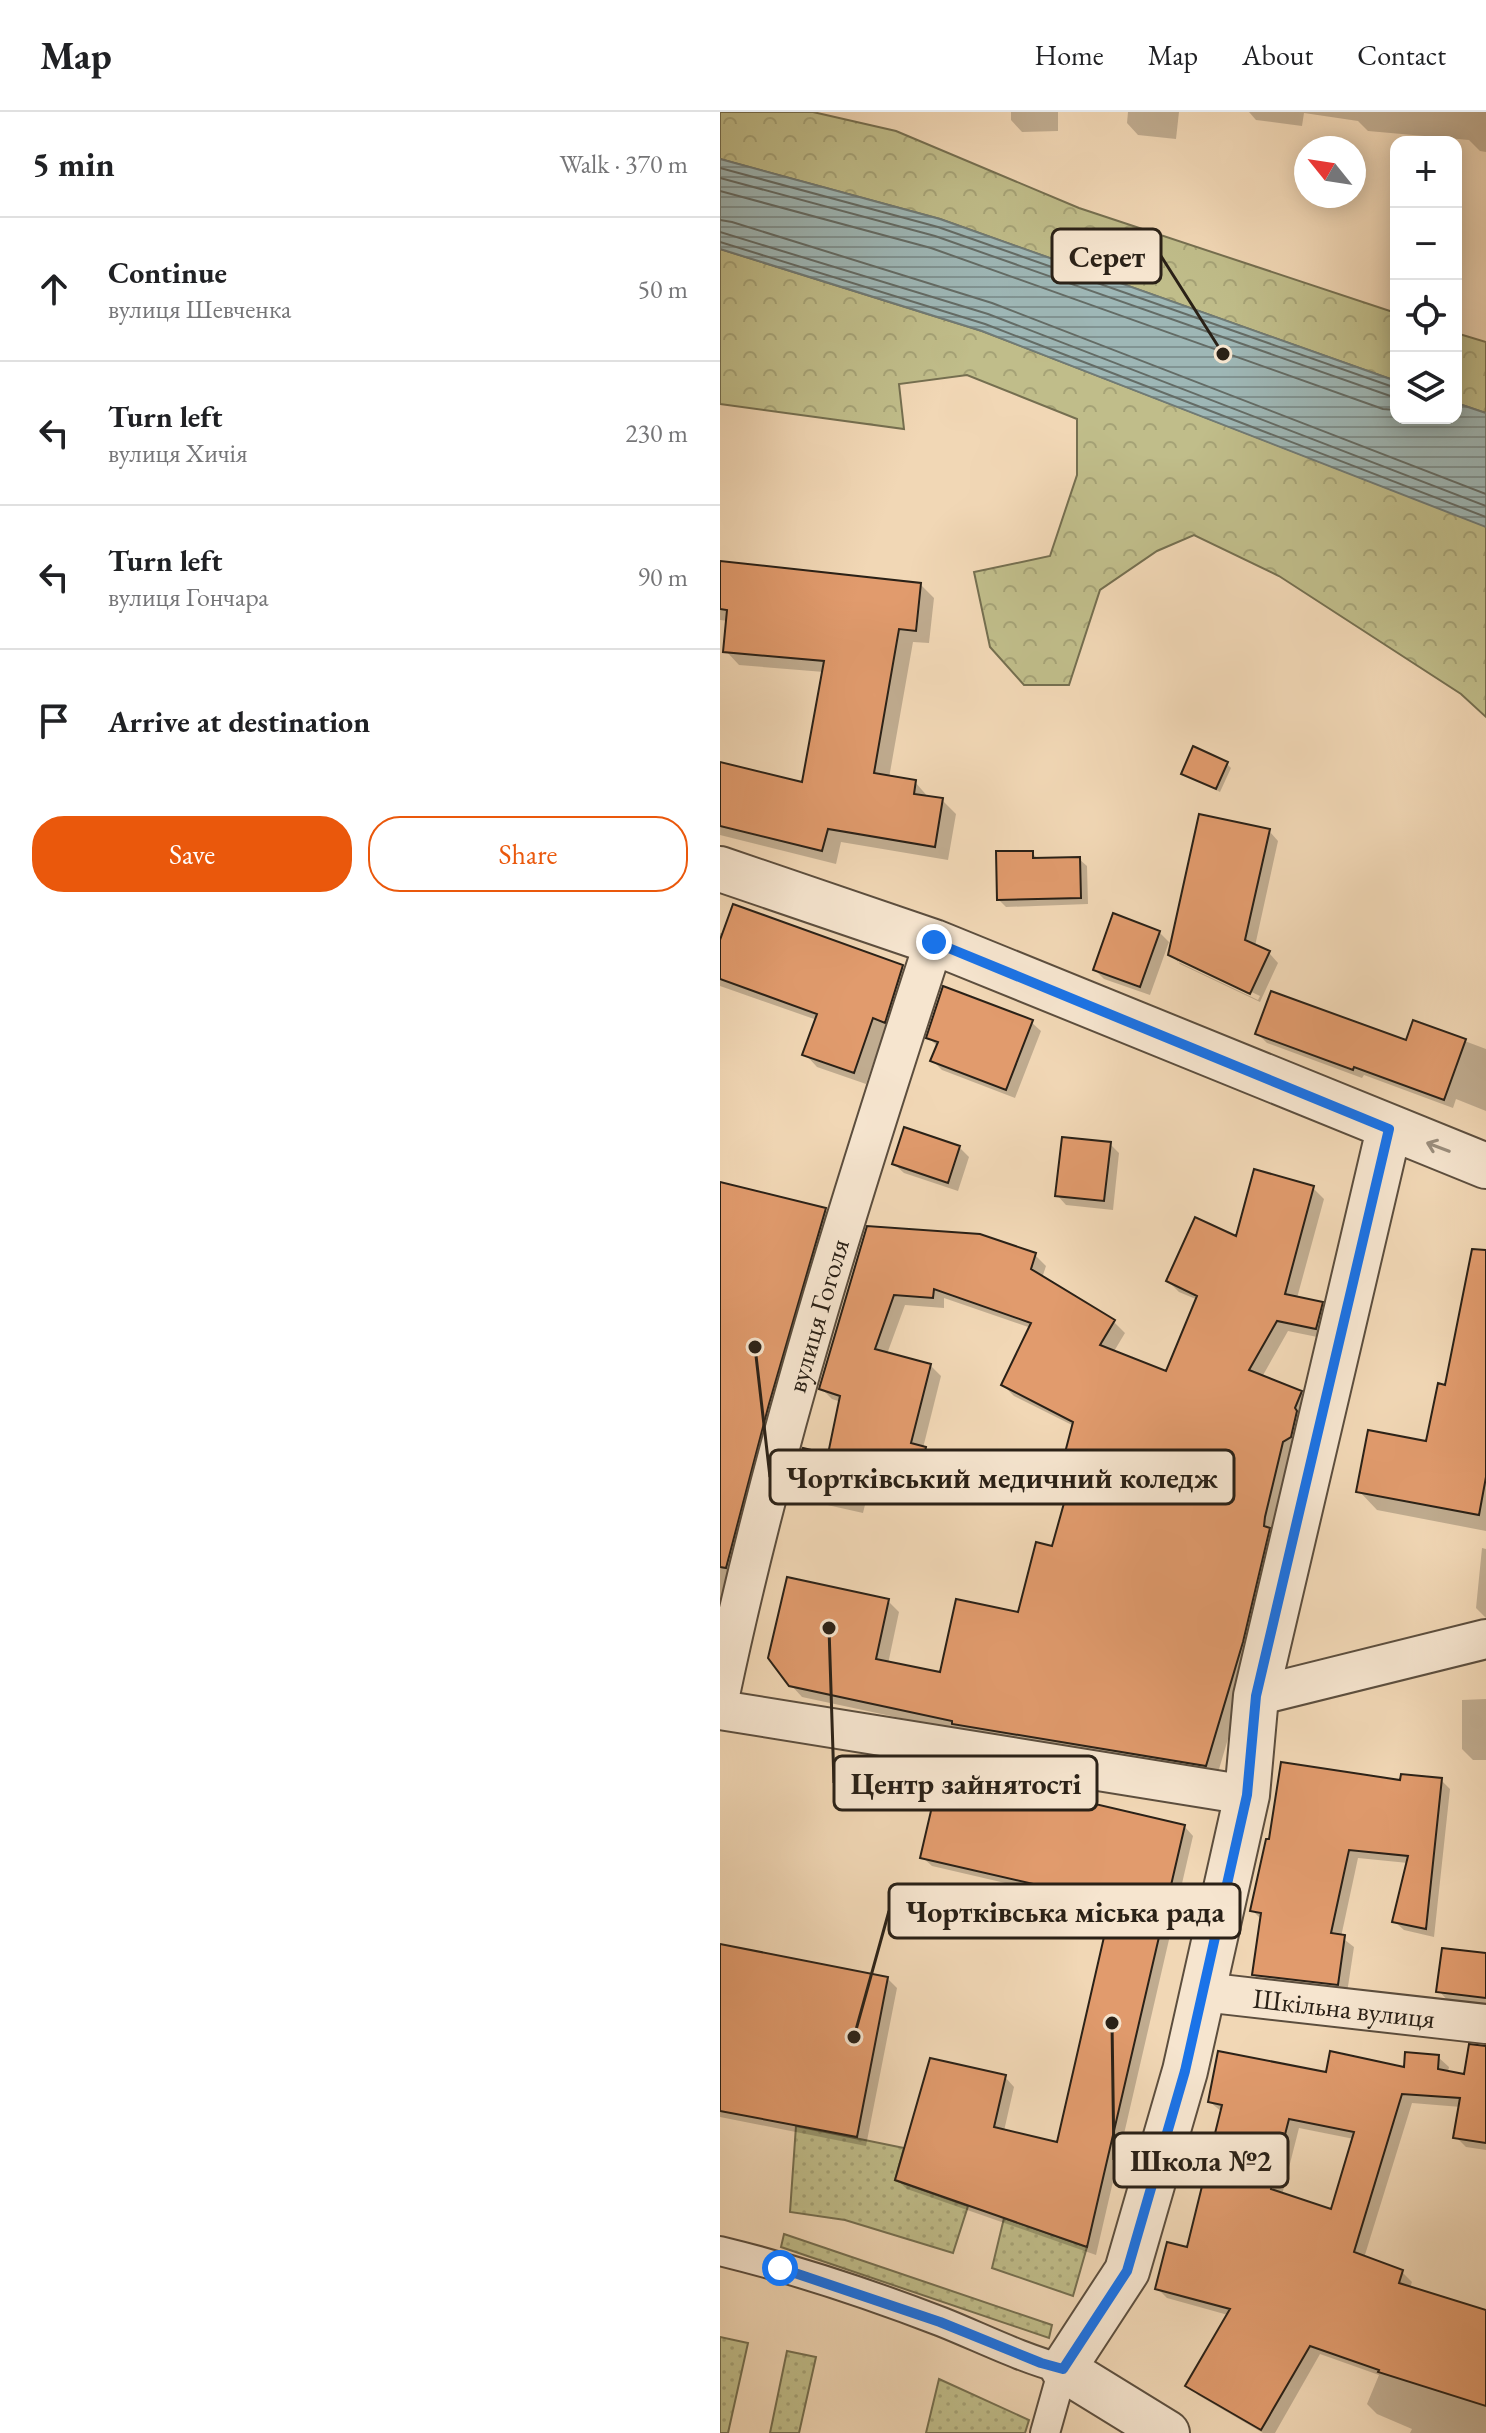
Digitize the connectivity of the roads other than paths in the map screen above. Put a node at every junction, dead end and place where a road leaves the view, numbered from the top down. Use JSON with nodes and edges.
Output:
{"nodes":[{"id":1,"x":720,"y":869,"type":"edge"},
{"id":2,"x":934,"y":942,"type":"junction"},
{"id":3,"x":1389,"y":1129,"type":"junction"},
{"id":4,"x":1486,"y":1166,"type":"edge"},
{"id":5,"x":1486,"y":1639,"type":"edge"},
{"id":6,"x":720,"y":1695,"type":"edge"},
{"id":7,"x":1256,"y":1696,"type":"junction"},
{"id":8,"x":720,"y":1710,"type":"edge"},
{"id":9,"x":1247,"y":1795,"type":"junction"},
{"id":10,"x":1203,"y":1992,"type":"junction"},
{"id":11,"x":1486,"y":2024,"type":"edge"},
{"id":12,"x":720,"y":2251,"type":"edge"},
{"id":13,"x":1063,"y":2369,"type":"junction"},
{"id":14,"x":1045,"y":2433,"type":"edge"},
{"id":15,"x":1167,"y":2433,"type":"edge"}],
"edges":[{"from":1,"to":2,"type":"street"},
{"from":2,"to":3,"type":"street"},
{"from":2,"to":6,"type":"street","name":"вулиця Гоголя"},
{"from":4,"to":3,"type":"street","one_way":true},
{"from":3,"to":7,"type":"street"},
{"from":5,"to":7,"type":"street"},
{"from":7,"to":9,"type":"street"},
{"from":8,"to":9,"type":"street"},
{"from":9,"to":10,"type":"street"},
{"from":10,"to":11,"type":"street","name":"Шкільна вулиця"},
{"from":10,"to":13,"type":"street"},
{"from":12,"to":13,"type":"street"},
{"from":13,"to":14,"type":"street"},
{"from":13,"to":15,"type":"street"}]}
